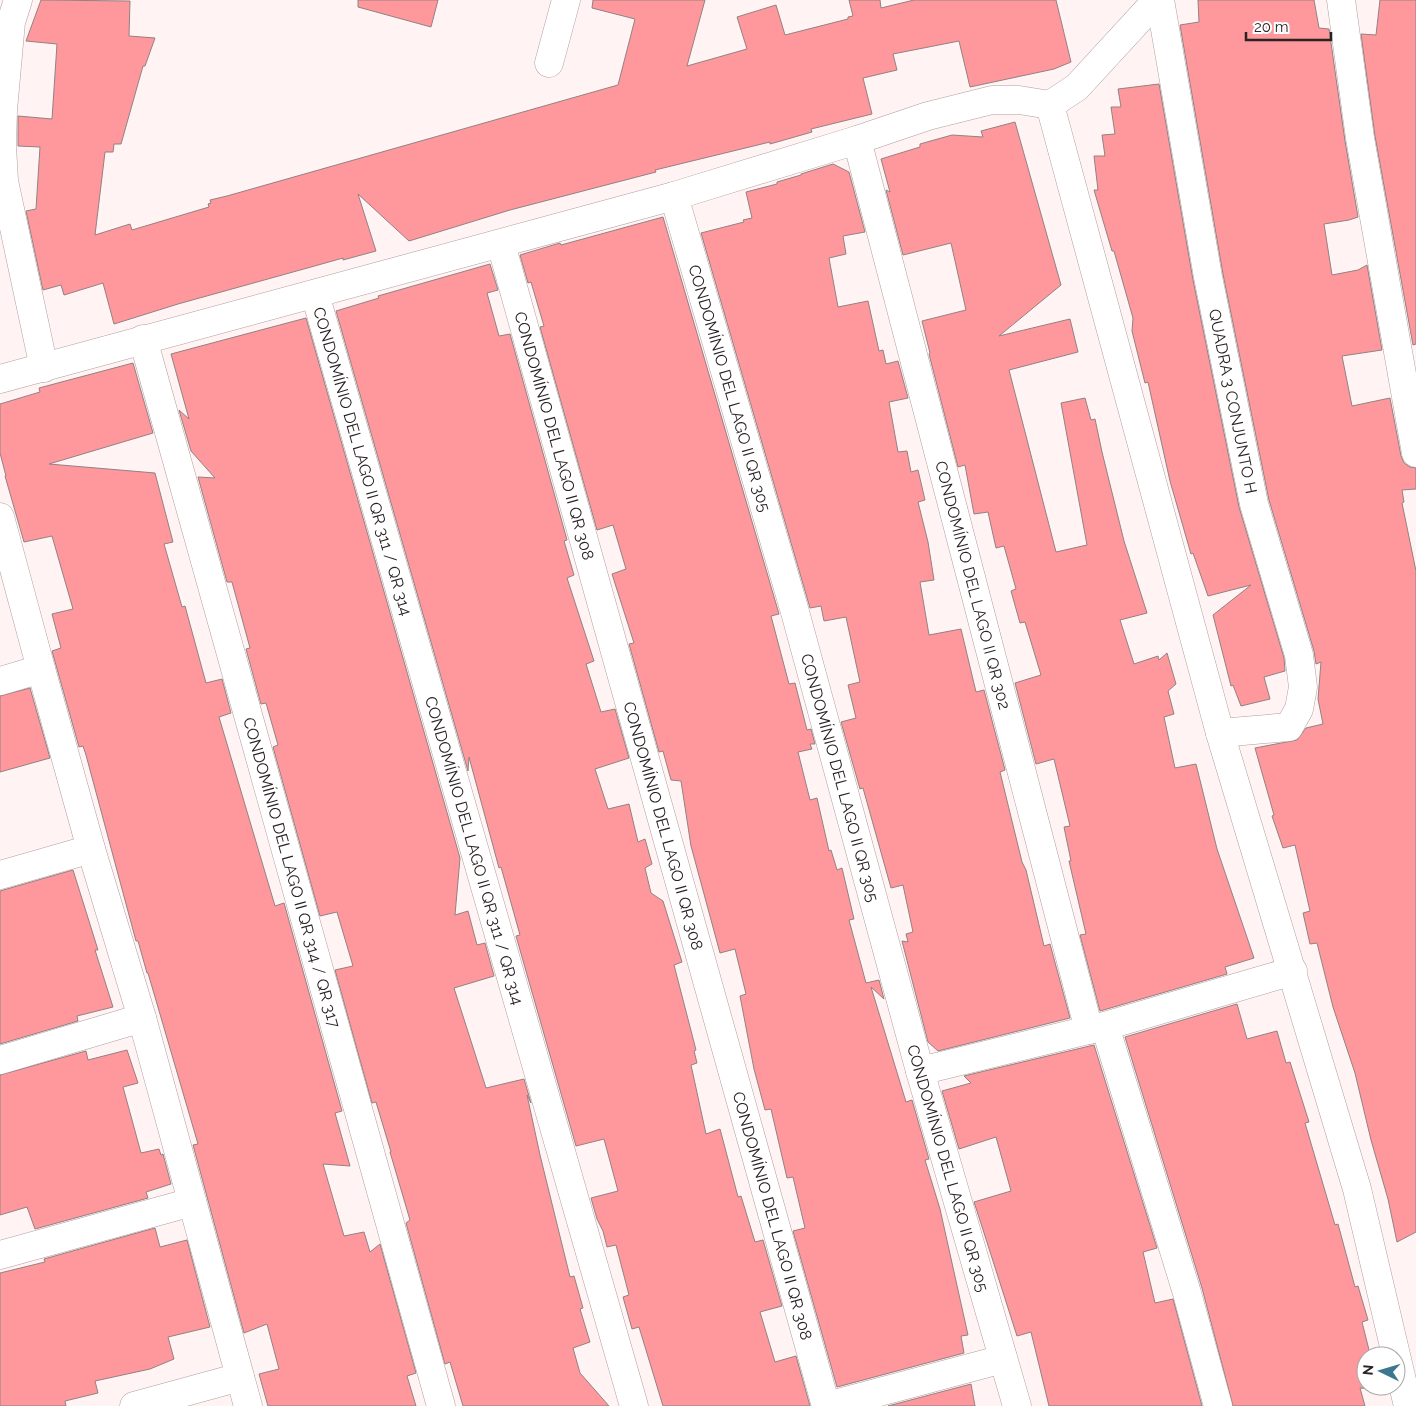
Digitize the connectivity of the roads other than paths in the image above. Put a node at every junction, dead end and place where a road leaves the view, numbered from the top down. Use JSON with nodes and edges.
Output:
{"nodes":[{"id":1,"x":566,"y":0,"type":"edge"},
{"id":2,"x":1159,"y":0,"type":"edge"},
{"id":3,"x":1341,"y":0,"type":"edge"},
{"id":4,"x":10,"y":15,"type":"edge"},
{"id":5,"x":550,"y":63,"type":"dead end"},
{"id":6,"x":1050,"y":105,"type":"junction"},
{"id":7,"x":857,"y":140,"type":"junction"},
{"id":8,"x":674,"y":196,"type":"junction"},
{"id":9,"x":501,"y":244,"type":"junction"},
{"id":10,"x":315,"y":294,"type":"junction"},
{"id":11,"x":143,"y":339,"type":"junction"},
{"id":12,"x":44,"y":368,"type":"junction"},
{"id":13,"x":0,"y":379,"type":"edge"},
{"id":14,"x":1416,"y":453,"type":"edge"},
{"id":15,"x":0,"y":517,"type":"edge"},
{"id":16,"x":40,"y":669,"type":"junction"},
{"id":17,"x":0,"y":681,"type":"edge"},
{"id":18,"x":1220,"y":732,"type":"junction"},
{"id":19,"x":91,"y":849,"type":"junction"},
{"id":20,"x":0,"y":875,"type":"edge"},
{"id":21,"x":1293,"y":971,"type":"junction"},
{"id":22,"x":142,"y":1018,"type":"junction"},
{"id":23,"x":1097,"y":1028,"type":"junction"},
{"id":24,"x":0,"y":1060,"type":"edge"},
{"id":25,"x":920,"y":1071,"type":"junction"},
{"id":26,"x":192,"y":1202,"type":"junction"},
{"id":27,"x":0,"y":1255,"type":"edge"},
{"id":28,"x":1003,"y":1359,"type":"junction"},
{"id":29,"x":240,"y":1377,"type":"junction"},
{"id":30,"x":134,"y":1406,"type":"edge"},
{"id":31,"x":248,"y":1406,"type":"edge"},
{"id":32,"x":441,"y":1406,"type":"edge"},
{"id":33,"x":634,"y":1406,"type":"edge"},
{"id":34,"x":827,"y":1406,"type":"edge"},
{"id":35,"x":1017,"y":1406,"type":"edge"},
{"id":36,"x":1218,"y":1406,"type":"edge"},
{"id":37,"x":1408,"y":1406,"type":"edge"}],
"edges":[{"from":1,"to":5,"type":"street"},
{"from":2,"to":6,"type":"street","name":"QUADRA 3 CONJUNTO H"},
{"from":2,"to":18,"type":"street","name":"QUADRA 3 CONJUNTO H"},
{"from":3,"to":14,"type":"street"},
{"from":4,"to":12,"type":"street"},
{"from":6,"to":7,"type":"street"},
{"from":6,"to":18,"type":"street"},
{"from":7,"to":8,"type":"street"},
{"from":7,"to":23,"type":"street","name":"CONDOMÍNIO DEL LAGO II QR 302"},
{"from":8,"to":9,"type":"street"},
{"from":8,"to":25,"type":"street","name":"CONDOMÍNIO DEL LAGO II QR 305"},
{"from":9,"to":10,"type":"street"},
{"from":9,"to":34,"type":"street","name":"CONDOMÍNIO DEL LAGO II QR 308"},
{"from":10,"to":11,"type":"street"},
{"from":10,"to":33,"type":"street","name":"CONDOMÍNIO DEL LAGO II QR 311 / QR 314"},
{"from":11,"to":12,"type":"street"},
{"from":11,"to":32,"type":"street","name":"CONDOMÍNIO DEL LAGO II QR 314 / QR 317"},
{"from":12,"to":13,"type":"street"},
{"from":15,"to":16,"type":"street"},
{"from":16,"to":17,"type":"street"},
{"from":16,"to":19,"type":"street"},
{"from":18,"to":21,"type":"street"},
{"from":19,"to":20,"type":"street"},
{"from":19,"to":22,"type":"street"},
{"from":21,"to":23,"type":"street"},
{"from":21,"to":37,"type":"street"},
{"from":22,"to":24,"type":"street"},
{"from":22,"to":26,"type":"street"},
{"from":23,"to":25,"type":"street"},
{"from":23,"to":36,"type":"street","name":"CONDOMÍNIO DEL LAGO II QR 302"},
{"from":25,"to":28,"type":"street","name":"CONDOMÍNIO DEL LAGO II QR 305"},
{"from":26,"to":27,"type":"street"},
{"from":26,"to":29,"type":"street"},
{"from":28,"to":34,"type":"street"},
{"from":28,"to":35,"type":"street","name":"CONDOMÍNIO DEL LAGO II QR 305"},
{"from":29,"to":30,"type":"street"},
{"from":29,"to":31,"type":"street"}]}
